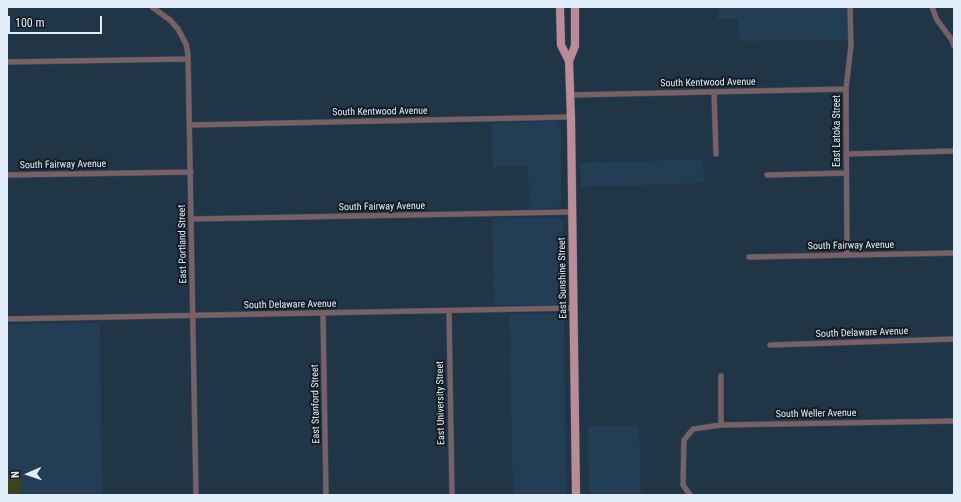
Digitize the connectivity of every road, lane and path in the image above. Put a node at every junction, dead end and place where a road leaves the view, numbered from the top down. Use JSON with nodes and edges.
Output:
{"nodes":[{"id":1,"x":152,"y":7,"type":"edge"},
{"id":2,"x":560,"y":7,"type":"edge"},
{"id":3,"x":575,"y":7,"type":"edge"},
{"id":4,"x":580,"y":7,"type":"edge"},
{"id":5,"x":850,"y":7,"type":"edge"},
{"id":6,"x":932,"y":7,"type":"edge"},
{"id":7,"x":575,"y":39,"type":"junction"},
{"id":8,"x":953,"y":39,"type":"edge"},
{"id":9,"x":954,"y":46,"type":"edge"},
{"id":10,"x":188,"y":59,"type":"junction"},
{"id":11,"x":568,"y":61,"type":"junction"},
{"id":12,"x":7,"y":62,"type":"edge"},
{"id":13,"x":846,"y":89,"type":"junction"},
{"id":14,"x":714,"y":92,"type":"junction"},
{"id":15,"x":570,"y":95,"type":"junction"},
{"id":16,"x":570,"y":117,"type":"junction"},
{"id":17,"x":190,"y":125,"type":"junction"},
{"id":18,"x":954,"y":151,"type":"edge"},
{"id":19,"x":716,"y":154,"type":"dead end"},
{"id":20,"x":847,"y":154,"type":"junction"},
{"id":21,"x":191,"y":172,"type":"junction"},
{"id":22,"x":846,"y":173,"type":"junction"},
{"id":23,"x":7,"y":175,"type":"edge"},
{"id":24,"x":768,"y":175,"type":"dead end"},
{"id":25,"x":572,"y":212,"type":"junction"},
{"id":26,"x":192,"y":219,"type":"junction"},
{"id":27,"x":954,"y":253,"type":"edge"},
{"id":28,"x":847,"y":254,"type":"junction"},
{"id":29,"x":749,"y":257,"type":"dead end"},
{"id":30,"x":574,"y":308,"type":"junction"},
{"id":31,"x":449,"y":311,"type":"junction"},
{"id":32,"x":323,"y":314,"type":"junction"},
{"id":33,"x":194,"y":316,"type":"junction"},
{"id":34,"x":7,"y":319,"type":"edge"},
{"id":35,"x":954,"y":339,"type":"edge"},
{"id":36,"x":770,"y":345,"type":"dead end"},
{"id":37,"x":721,"y":376,"type":"dead end"},
{"id":38,"x":954,"y":421,"type":"edge"},
{"id":39,"x":721,"y":425,"type":"junction"},
{"id":40,"x":196,"y":495,"type":"edge"},
{"id":41,"x":326,"y":495,"type":"edge"},
{"id":42,"x":452,"y":495,"type":"edge"},
{"id":43,"x":576,"y":495,"type":"edge"},
{"id":44,"x":690,"y":495,"type":"edge"}],
"edges":[{"from":1,"to":10,"type":"street","name":"East Portland Street"},
{"from":2,"to":11,"type":"main road","name":"East Sunshine Street"},
{"from":3,"to":7,"type":"main road","name":"East Sunshine Street"},
{"from":4,"to":7,"type":"main road"},
{"from":5,"to":13,"type":"street","name":"East Latoka Street"},
{"from":6,"to":8,"type":"street"},
{"from":7,"to":11,"type":"main road","name":"East Sunshine Street"},
{"from":8,"to":9,"type":"street"},
{"from":10,"to":12,"type":"street"},
{"from":10,"to":17,"type":"street","name":"East Portland Street"},
{"from":11,"to":15,"type":"main road","name":"East Sunshine Street"},
{"from":13,"to":14,"type":"street","name":"South Kentwood Avenue"},
{"from":13,"to":20,"type":"street","name":"East Latoka Street"},
{"from":14,"to":15,"type":"street","name":"South Kentwood Avenue"},
{"from":14,"to":19,"type":"street"},
{"from":15,"to":16,"type":"main road","name":"East Sunshine Street"},
{"from":16,"to":17,"type":"street","name":"South Kentwood Avenue"},
{"from":16,"to":25,"type":"main road","name":"East Sunshine Street"},
{"from":17,"to":21,"type":"street","name":"East Portland Street"},
{"from":18,"to":20,"type":"street"},
{"from":20,"to":22,"type":"street","name":"East Latoka Street"},
{"from":21,"to":23,"type":"street","name":"South Fairway Avenue"},
{"from":21,"to":26,"type":"street","name":"East Portland Street"},
{"from":22,"to":24,"type":"street"},
{"from":22,"to":28,"type":"street","name":"East Latoka Street"},
{"from":25,"to":26,"type":"street","name":"South Fairway Avenue"},
{"from":25,"to":30,"type":"main road","name":"East Sunshine Street"},
{"from":26,"to":33,"type":"street","name":"East Portland Street"},
{"from":27,"to":28,"type":"street","name":"South Fairway Avenue"},
{"from":28,"to":29,"type":"street","name":"South Fairway Avenue"},
{"from":30,"to":31,"type":"street","name":"South Delaware Avenue"},
{"from":30,"to":43,"type":"main road","name":"East Sunshine Street"},
{"from":31,"to":32,"type":"street","name":"South Delaware Avenue"},
{"from":31,"to":42,"type":"street","name":"East University Street"},
{"from":32,"to":33,"type":"street","name":"South Delaware Avenue"},
{"from":32,"to":41,"type":"street","name":"East Stanford Street"},
{"from":33,"to":34,"type":"street","name":"South Delaware Avenue"},
{"from":33,"to":40,"type":"street","name":"East Portland Street"},
{"from":35,"to":36,"type":"street","name":"South Delaware Avenue"},
{"from":37,"to":39,"type":"street"},
{"from":38,"to":39,"type":"street","name":"South Weller Avenue"},
{"from":39,"to":44,"type":"street","name":"South Weller Avenue"}]}
